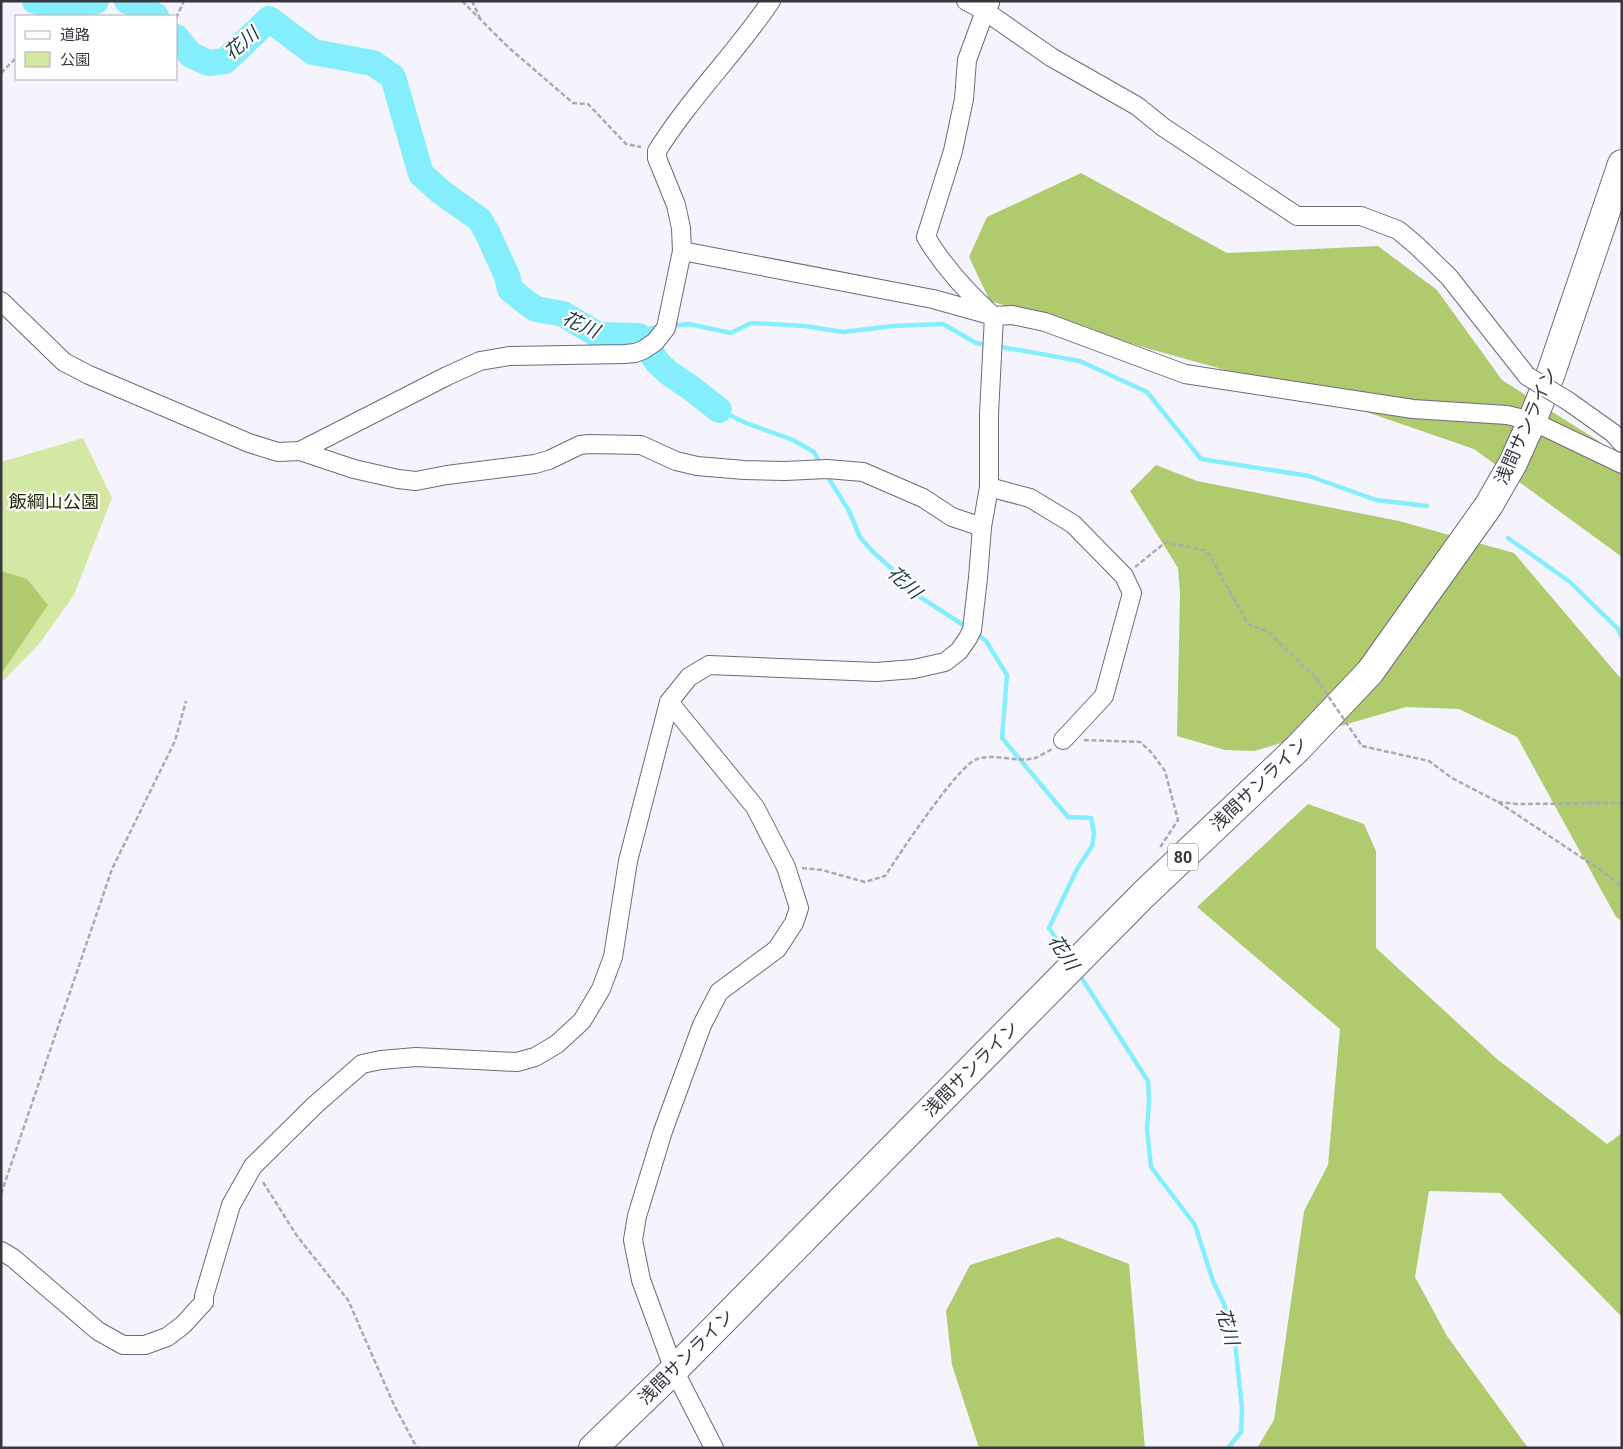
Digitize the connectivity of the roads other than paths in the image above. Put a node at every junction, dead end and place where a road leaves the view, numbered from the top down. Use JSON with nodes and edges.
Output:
{"nodes":[{"id":1,"x":771,"y":1,"type":"edge"},
{"id":2,"x":966,"y":1,"type":"edge"},
{"id":3,"x":988,"y":6,"type":"edge"},
{"id":4,"x":1622,"y":164,"type":"edge"},
{"id":5,"x":682,"y":251,"type":"junction"},
{"id":6,"x":1,"y":301,"type":"edge"},
{"id":7,"x":994,"y":316,"type":"junction"},
{"id":8,"x":1532,"y":421,"type":"junction"},
{"id":9,"x":1622,"y":443,"type":"edge"},
{"id":10,"x":300,"y":451,"type":"junction"},
{"id":11,"x":1622,"y":464,"type":"edge"},
{"id":12,"x":989,"y":487,"type":"junction"},
{"id":13,"x":982,"y":527,"type":"junction"},
{"id":14,"x":669,"y":702,"type":"junction"},
{"id":15,"x":1063,"y":740,"type":"road end"},
{"id":16,"x":1,"y":1250,"type":"edge"},
{"id":17,"x":674,"y":1370,"type":"junction"},
{"id":18,"x":593,"y":1448,"type":"edge"},
{"id":19,"x":714,"y":1448,"type":"edge"}],
"edges":[{"from":1,"to":5,"type":"street"},
{"from":2,"to":3,"type":"street"},
{"from":3,"to":7,"type":"street"},
{"from":3,"to":9,"type":"street","bridge":true},
{"from":4,"to":8,"type":"main road","name":"浅間サンライン","number":"80"},
{"from":5,"to":7,"type":"street"},
{"from":5,"to":10,"type":"street"},
{"from":6,"to":10,"type":"street"},
{"from":7,"to":8,"type":"street"},
{"from":7,"to":12,"type":"street"},
{"from":8,"to":11,"type":"street"},
{"from":8,"to":17,"type":"main road","name":"浅間サンライン","number":"80"},
{"from":10,"to":13,"type":"street"},
{"from":12,"to":13,"type":"street"},
{"from":12,"to":15,"type":"street"},
{"from":13,"to":14,"type":"street"},
{"from":14,"to":16,"type":"street"},
{"from":14,"to":17,"type":"street"},
{"from":17,"to":18,"type":"main road","name":"浅間サンライン","number":"80"},
{"from":17,"to":19,"type":"street"}]}
